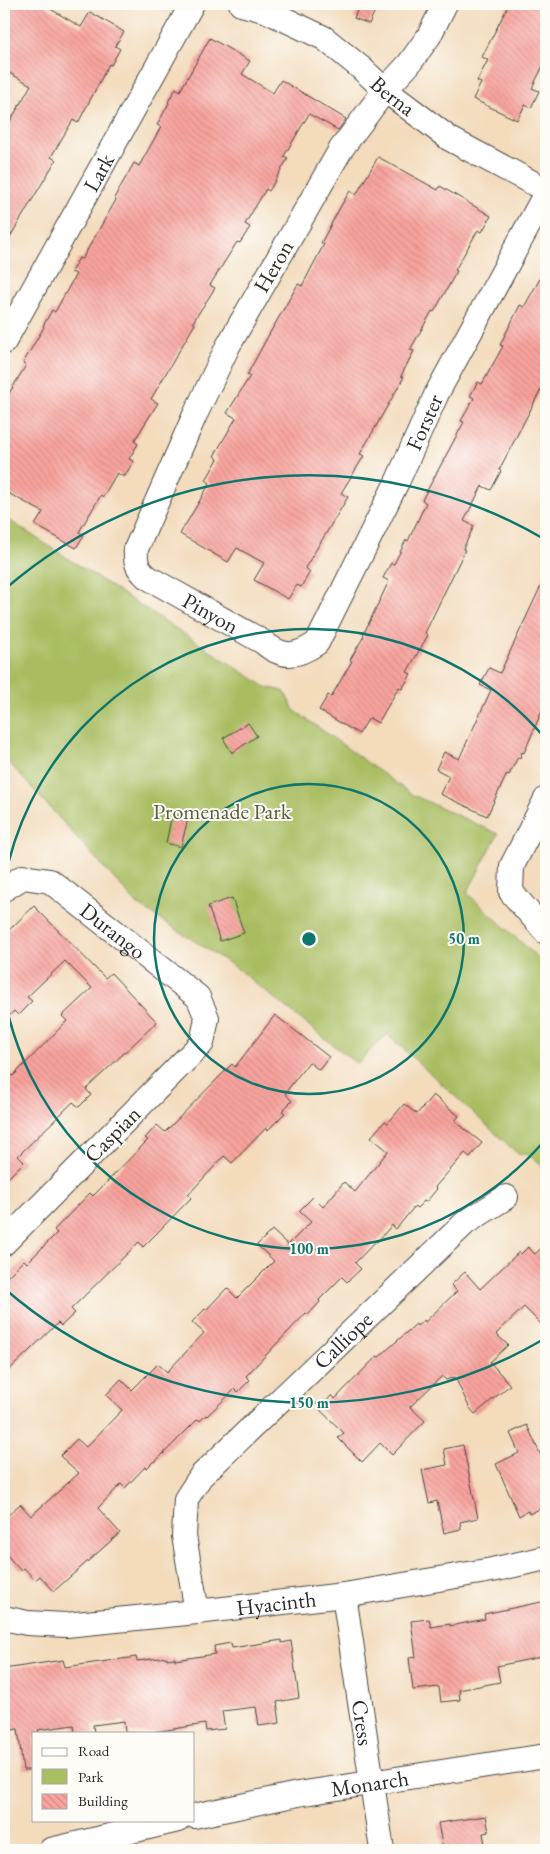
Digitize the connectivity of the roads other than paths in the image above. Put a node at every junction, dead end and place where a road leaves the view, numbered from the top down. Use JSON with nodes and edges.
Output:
{"nodes":[{"id":1,"x":192,"y":4,"type":"edge"},
{"id":2,"x":241,"y":4,"type":"edge"},
{"id":3,"x":445,"y":4,"type":"edge"},
{"id":4,"x":385,"y":90,"type":"junction"},
{"id":5,"x":546,"y":191,"type":"edge"},
{"id":6,"x":4,"y":342,"type":"edge"},
{"id":7,"x":136,"y":549,"type":"joint"},
{"id":8,"x":304,"y":652,"type":"joint"},
{"id":9,"x":546,"y":799,"type":"edge"},
{"id":10,"x":4,"y":889,"type":"edge"},
{"id":11,"x":546,"y":932,"type":"edge"},
{"id":12,"x":207,"y":1018,"type":"joint"},
{"id":13,"x":506,"y":1197,"type":"dead end"},
{"id":14,"x":4,"y":1243,"type":"edge"},
{"id":15,"x":546,"y":1558,"type":"edge"},
{"id":16,"x":344,"y":1594,"type":"junction"},
{"id":17,"x":197,"y":1612,"type":"junction"},
{"id":18,"x":4,"y":1618,"type":"edge"},
{"id":19,"x":546,"y":1756,"type":"edge"},
{"id":20,"x":373,"y":1783,"type":"junction"},
{"id":21,"x":195,"y":1816,"type":"edge"},
{"id":22,"x":170,"y":1822,"type":"edge"},
{"id":23,"x":51,"y":1850,"type":"edge"},
{"id":24,"x":382,"y":1850,"type":"edge"}],
"edges":[{"from":1,"to":6,"type":"street","name":"Lark"},
{"from":2,"to":4,"type":"street","name":"Berna"},
{"from":3,"to":4,"type":"street","name":"Heron"},
{"from":4,"to":5,"type":"street","name":"Berna"},
{"from":4,"to":7,"type":"street","name":"Heron"},
{"from":5,"to":8,"type":"street","name":"Forster"},
{"from":7,"to":8,"type":"street","name":"Pinyon"},
{"from":9,"to":11,"type":"street"},
{"from":10,"to":12,"type":"street","name":"Durango"},
{"from":12,"to":14,"type":"street","name":"Caspian"},
{"from":13,"to":17,"type":"street","name":"Calliope"},
{"from":15,"to":16,"type":"street","name":"Hyacinth"},
{"from":16,"to":17,"type":"street","name":"Hyacinth"},
{"from":16,"to":20,"type":"street","name":"Cress"},
{"from":17,"to":18,"type":"street","name":"Hyacinth"},
{"from":19,"to":20,"type":"street","name":"Monarch"},
{"from":20,"to":21,"type":"street","name":"Monarch"},
{"from":20,"to":24,"type":"street","name":"Cress"},
{"from":22,"to":23,"type":"street"}]}
